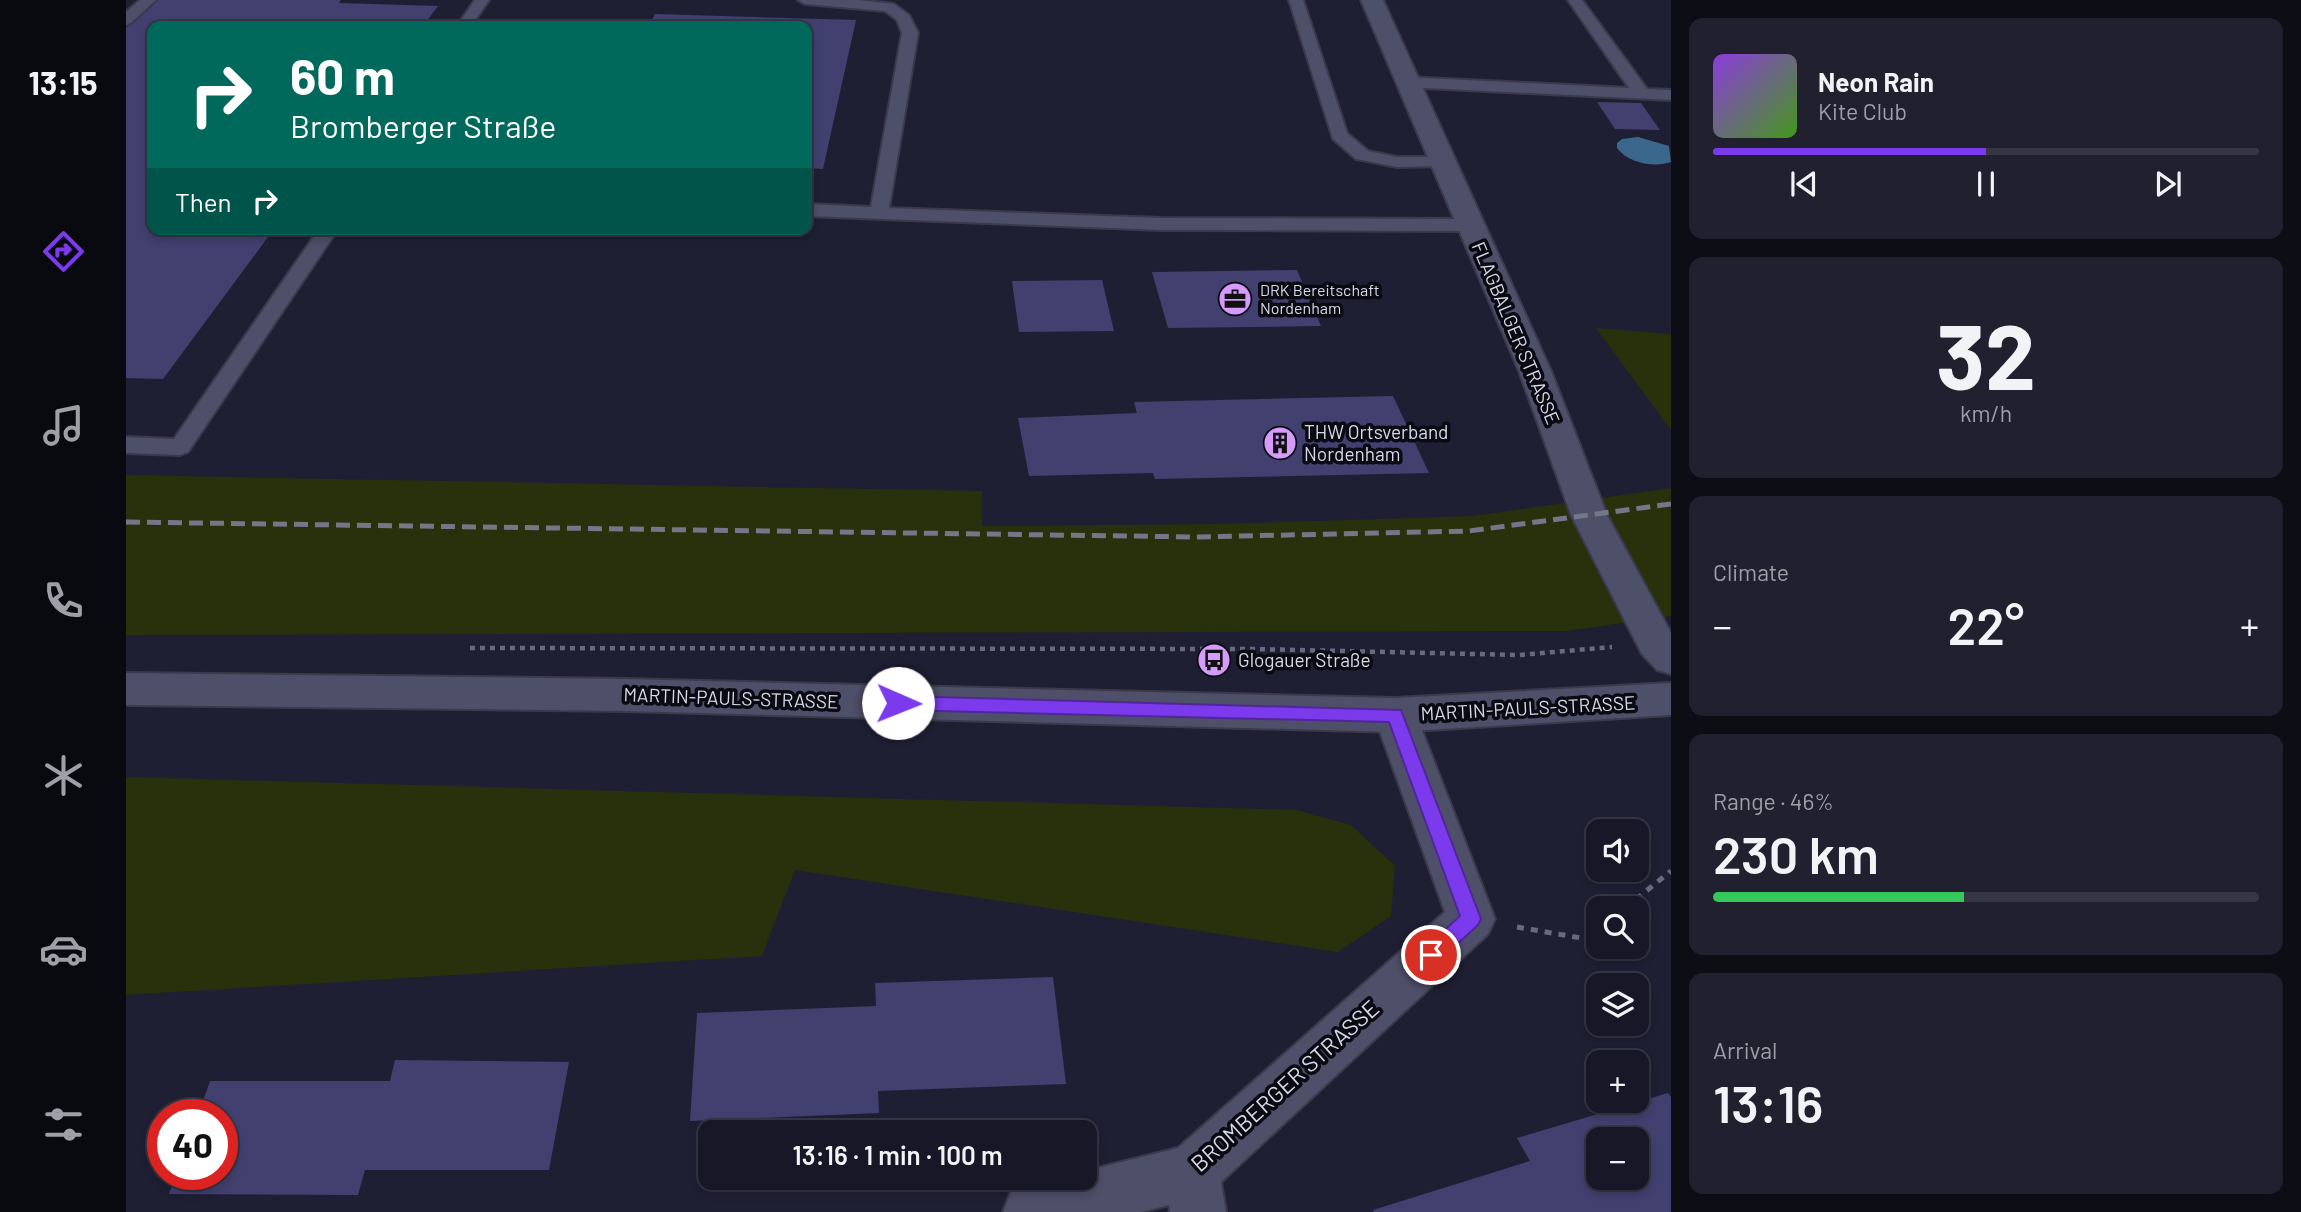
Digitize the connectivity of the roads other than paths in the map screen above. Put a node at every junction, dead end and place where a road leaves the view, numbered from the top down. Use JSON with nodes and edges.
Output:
{"nodes":[{"id":1,"x":149,"y":0,"type":"edge"},
{"id":2,"x":482,"y":0,"type":"edge"},
{"id":3,"x":805,"y":0,"type":"edge"},
{"id":4,"x":1296,"y":0,"type":"edge"},
{"id":5,"x":1372,"y":0,"type":"edge"},
{"id":6,"x":1575,"y":0,"type":"edge"},
{"id":7,"x":126,"y":20,"type":"edge"},
{"id":8,"x":467,"y":21,"type":"edge"},
{"id":9,"x":1406,"y":82,"type":"junction"},
{"id":10,"x":1642,"y":94,"type":"junction"},
{"id":11,"x":1671,"y":95,"type":"edge"},
{"id":12,"x":1443,"y":162,"type":"junction"},
{"id":13,"x":812,"y":211,"type":"edge"},
{"id":14,"x":879,"y":213,"type":"junction"},
{"id":15,"x":1471,"y":225,"type":"junction"},
{"id":16,"x":325,"y":235,"type":"edge"},
{"id":17,"x":126,"y":445,"type":"edge"},
{"id":18,"x":1663,"y":651,"type":"edge"},
{"id":19,"x":126,"y":689,"type":"edge"},
{"id":20,"x":1671,"y":699,"type":"edge"},
{"id":21,"x":1395,"y":715,"type":"junction"},
{"id":22,"x":1195,"y":1192,"type":"edge"},
{"id":23,"x":1031,"y":1212,"type":"edge"}],
"edges":[{"from":1,"to":7,"type":"lane"},
{"from":2,"to":8,"type":"lane"},
{"from":3,"to":14,"type":"lane"},
{"from":4,"to":12,"type":"lane"},
{"from":5,"to":9,"type":"street","name":"FLAGBALGER STRASSE"},
{"from":6,"to":10,"type":"lane"},
{"from":9,"to":10,"type":"lane"},
{"from":9,"to":12,"type":"street","name":"FLAGBALGER STRASSE"},
{"from":10,"to":11,"type":"lane"},
{"from":12,"to":15,"type":"street","name":"FLAGBALGER STRASSE"},
{"from":13,"to":14,"type":"lane"},
{"from":14,"to":15,"type":"lane"},
{"from":15,"to":18,"type":"street","name":"FLAGBALGER STRASSE"},
{"from":16,"to":17,"type":"lane"},
{"from":19,"to":21,"type":"street","name":"MARTIN-PAULS-STRASSE"},
{"from":20,"to":21,"type":"street","name":"MARTIN-PAULS-STRASSE"},
{"from":21,"to":22,"type":"street","name":"BROMBERGER STRASSE"},
{"from":22,"to":23,"type":"street","name":"BROMBERGER STRASSE"}]}
